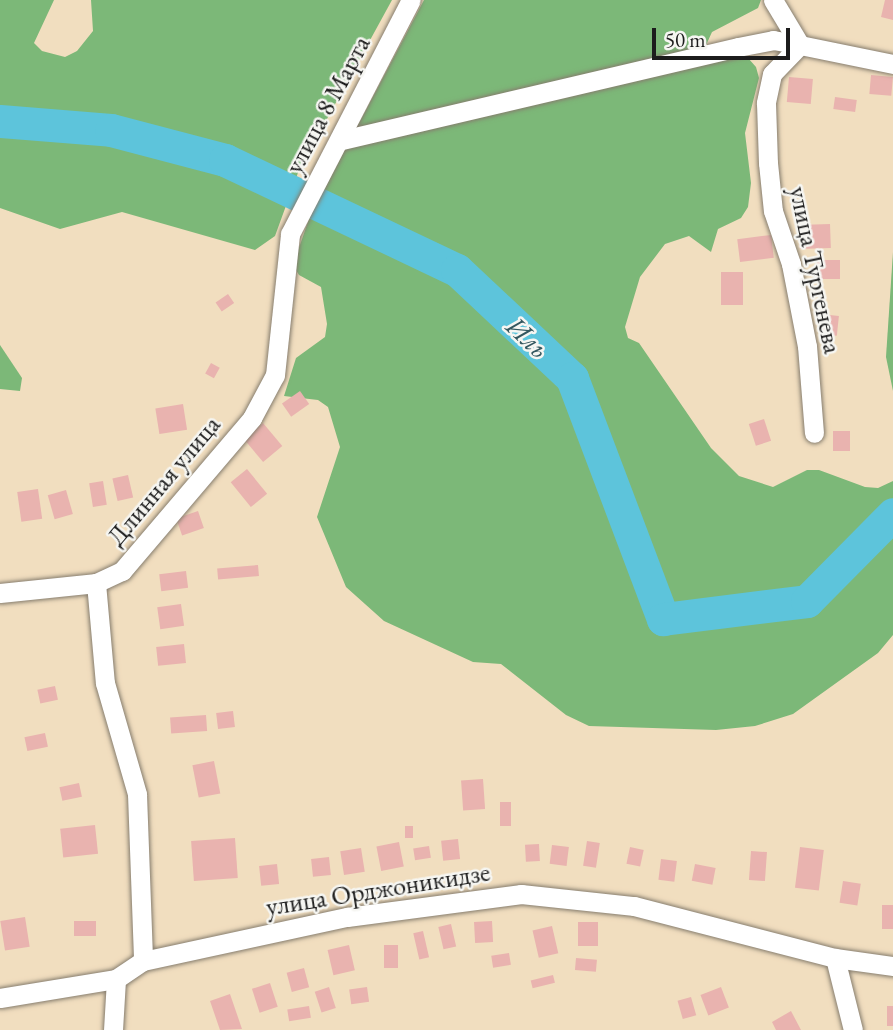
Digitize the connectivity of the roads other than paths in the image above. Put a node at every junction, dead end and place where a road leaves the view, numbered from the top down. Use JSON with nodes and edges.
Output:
{"nodes":[{"id":1,"x":411,"y":0,"type":"edge"},
{"id":2,"x":773,"y":0,"type":"edge"},
{"id":3,"x":800,"y":45,"type":"junction"},
{"id":4,"x":893,"y":64,"type":"edge"},
{"id":5,"x":342,"y":140,"type":"junction"},
{"id":6,"x":290,"y":234,"type":"joint"},
{"id":7,"x":814,"y":433,"type":"dead end"},
{"id":8,"x":96,"y":583,"type":"junction"},
{"id":9,"x":0,"y":593,"type":"edge"},
{"id":10,"x":835,"y":958,"type":"junction"},
{"id":11,"x":143,"y":961,"type":"junction"},
{"id":12,"x":893,"y":967,"type":"edge"},
{"id":13,"x":116,"y":979,"type":"junction"},
{"id":14,"x":0,"y":998,"type":"edge"},
{"id":15,"x":113,"y":1030,"type":"edge"},
{"id":16,"x":853,"y":1030,"type":"edge"}],
"edges":[{"from":1,"to":5,"type":"street","name":"улица 8 Марта"},
{"from":2,"to":3,"type":"street"},
{"from":3,"to":4,"type":"street"},
{"from":3,"to":5,"type":"street"},
{"from":3,"to":7,"type":"street","name":"улица Тургенева"},
{"from":5,"to":6,"type":"street","name":"улица 8 Марта"},
{"from":6,"to":8,"type":"street","name":"Длинная улица"},
{"from":8,"to":9,"type":"street"},
{"from":8,"to":11,"type":"street"},
{"from":10,"to":11,"type":"street","name":"улица Орджоникидзе"},
{"from":10,"to":12,"type":"street","name":"улица Орджоникидзе"},
{"from":10,"to":16,"type":"street"},
{"from":11,"to":13,"type":"street","name":"улица Орджоникидзе"},
{"from":13,"to":14,"type":"street","name":"улица Орджоникидзе"},
{"from":13,"to":15,"type":"street"}]}
